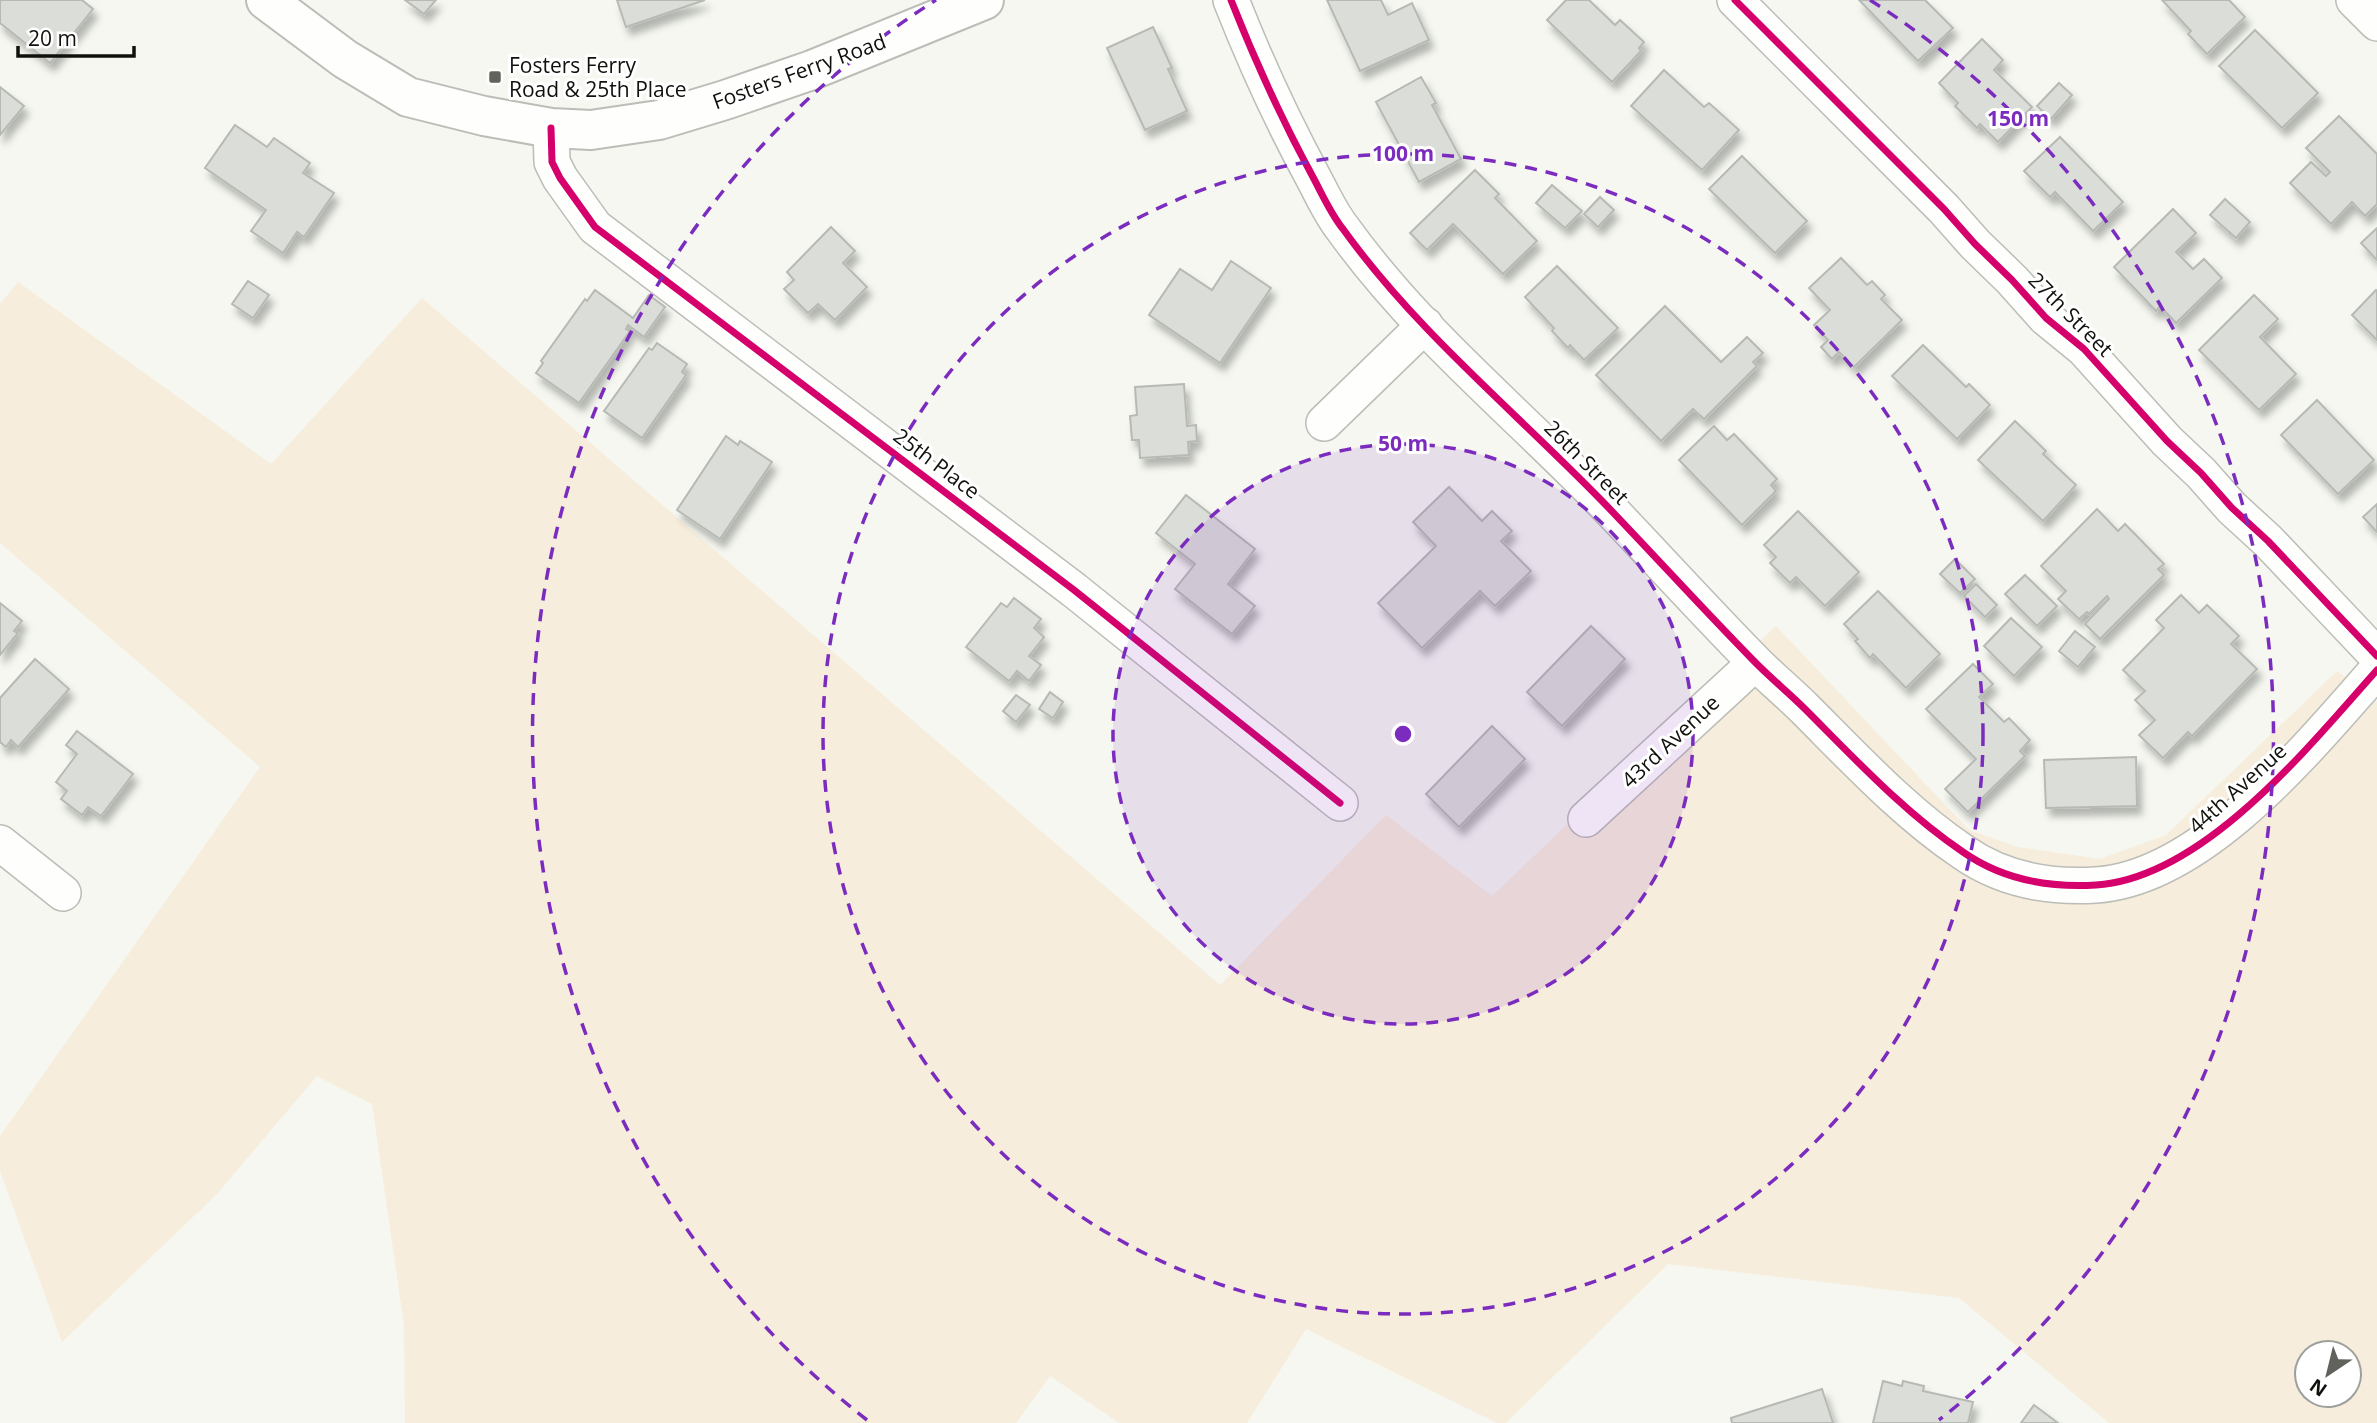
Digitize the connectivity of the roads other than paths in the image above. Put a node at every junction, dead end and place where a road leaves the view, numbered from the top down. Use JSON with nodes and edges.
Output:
{"nodes":[{"id":1,"x":266,"y":0,"type":"edge"},
{"id":2,"x":984,"y":0,"type":"edge"},
{"id":3,"x":1231,"y":0,"type":"edge"},
{"id":4,"x":1735,"y":0,"type":"edge"},
{"id":5,"x":2354,"y":0,"type":"edge"},
{"id":6,"x":2377,"y":23,"type":"edge"},
{"id":7,"x":551,"y":128,"type":"junction"},
{"id":8,"x":1425,"y":326,"type":"junction"},
{"id":9,"x":1324,"y":423,"type":"dead end"},
{"id":10,"x":2377,"y":656,"type":"edge"},
{"id":11,"x":1755,"y":663,"type":"junction"},
{"id":12,"x":2377,"y":670,"type":"edge"},
{"id":13,"x":1340,"y":803,"type":"dead end"},
{"id":14,"x":1586,"y":819,"type":"dead end"},
{"id":15,"x":0,"y":843,"type":"edge"},
{"id":16,"x":2007,"y":876,"type":"joint"},
{"id":17,"x":63,"y":893,"type":"dead end"}],
"edges":[{"from":1,"to":7,"type":"street","name":"Fosters Ferry Road"},
{"from":2,"to":7,"type":"street","name":"Fosters Ferry Road"},
{"from":3,"to":8,"type":"street","name":"26th Street"},
{"from":4,"to":10,"type":"street","name":"27th Street"},
{"from":5,"to":6,"type":"street"},
{"from":7,"to":13,"type":"street","name":"25th Place"},
{"from":8,"to":9,"type":"street"},
{"from":8,"to":11,"type":"street","name":"26th Street"},
{"from":11,"to":14,"type":"street","name":"43rd Avenue"},
{"from":11,"to":16,"type":"street","name":"26th Street"},
{"from":12,"to":16,"type":"street","name":"44th Avenue"},
{"from":15,"to":17,"type":"street"}]}
